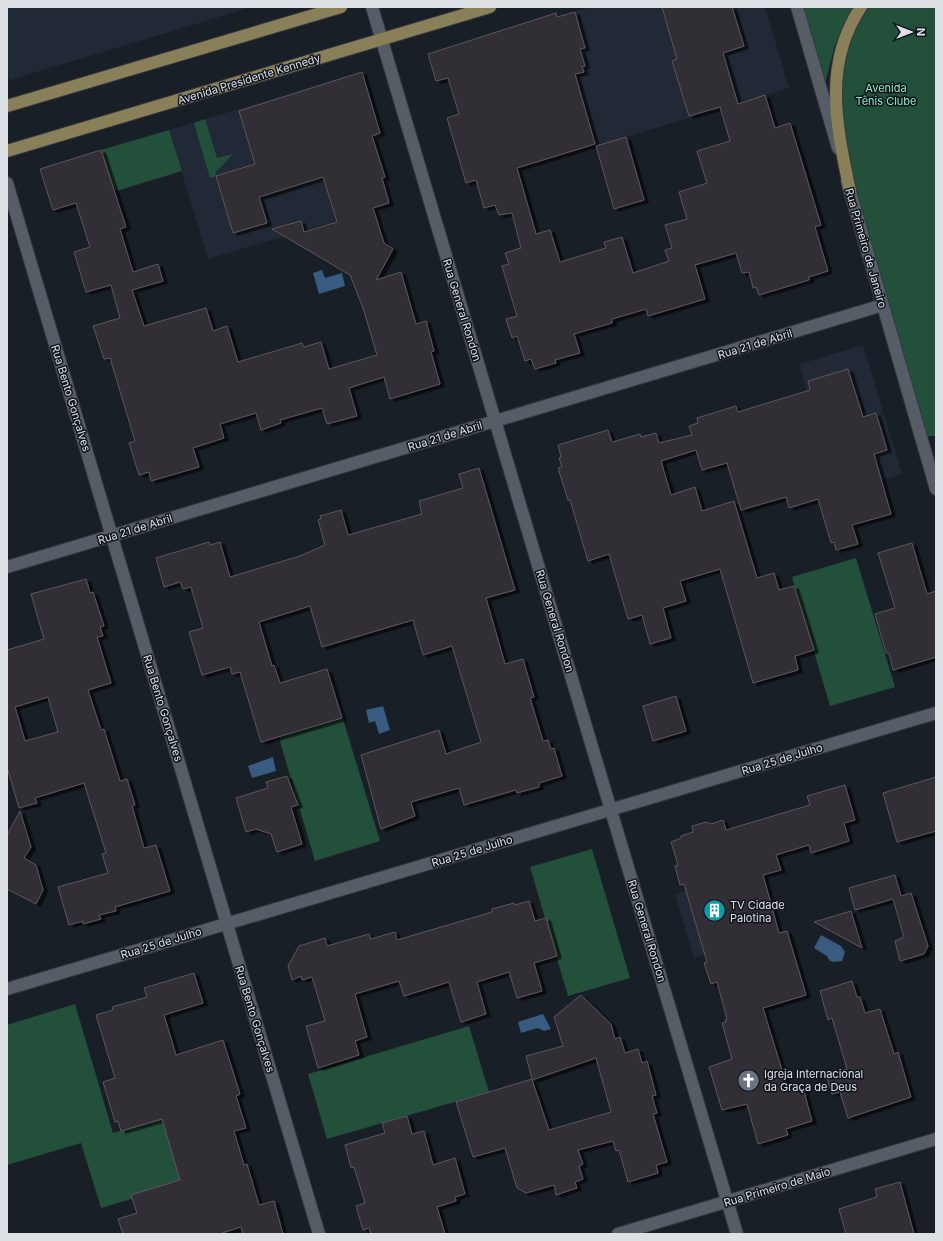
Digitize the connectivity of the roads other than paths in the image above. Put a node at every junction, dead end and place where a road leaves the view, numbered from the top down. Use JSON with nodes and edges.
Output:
{"nodes":[{"id":1,"x":341,"y":7,"type":"edge"},
{"id":2,"x":372,"y":7,"type":"edge"},
{"id":3,"x":490,"y":7,"type":"edge"},
{"id":4,"x":797,"y":7,"type":"edge"},
{"id":5,"x":861,"y":7,"type":"edge"},
{"id":6,"x":382,"y":39,"type":"junction"},
{"id":7,"x":7,"y":106,"type":"edge"},
{"id":8,"x":7,"y":151,"type":"edge"},
{"id":9,"x":7,"y":183,"type":"edge"},
{"id":10,"x":850,"y":191,"type":"junction"},
{"id":11,"x":883,"y":305,"type":"junction"},
{"id":12,"x":495,"y":421,"type":"junction"},
{"id":13,"x":936,"y":489,"type":"edge"},
{"id":14,"x":112,"y":536,"type":"junction"},
{"id":15,"x":7,"y":567,"type":"edge"},
{"id":16,"x":936,"y":713,"type":"edge"},
{"id":17,"x":611,"y":810,"type":"junction"},
{"id":18,"x":227,"y":923,"type":"junction"},
{"id":19,"x":7,"y":989,"type":"edge"},
{"id":20,"x":936,"y":1139,"type":"edge"},
{"id":21,"x":728,"y":1202,"type":"junction"},
{"id":22,"x":319,"y":1234,"type":"edge"},
{"id":23,"x":618,"y":1234,"type":"edge"},
{"id":24,"x":737,"y":1234,"type":"edge"}],
"edges":[{"from":1,"to":7,"type":"main road"},
{"from":2,"to":6,"type":"street","name":"Rua General Rondon"},
{"from":3,"to":6,"type":"main road","name":"Avenida Presidente Kennedy"},
{"from":4,"to":10,"type":"street","name":"Rua Primeiro de Janeiro"},
{"from":5,"to":10,"type":"main road"},
{"from":6,"to":8,"type":"main road","name":"Avenida Presidente Kennedy"},
{"from":6,"to":12,"type":"street","name":"Rua General Rondon"},
{"from":9,"to":14,"type":"street","name":"Rua Bento Gonçalves"},
{"from":10,"to":11,"type":"street","name":"Rua Primeiro de Janeiro"},
{"from":11,"to":12,"type":"street","name":"Rua 21 de Abril"},
{"from":11,"to":13,"type":"street","name":"Rua Primeiro de Janeiro"},
{"from":12,"to":14,"type":"street","name":"Rua 21 de Abril"},
{"from":12,"to":17,"type":"street","name":"Rua General Rondon"},
{"from":14,"to":15,"type":"street","name":"Rua 21 de Abril"},
{"from":14,"to":18,"type":"street","name":"Rua Bento Gonçalves"},
{"from":16,"to":17,"type":"street","name":"Rua 25 de Julho"},
{"from":17,"to":18,"type":"street","name":"Rua 25 de Julho"},
{"from":17,"to":21,"type":"street","name":"Rua General Rondon"},
{"from":18,"to":19,"type":"street","name":"Rua 25 de Julho"},
{"from":18,"to":22,"type":"street","name":"Rua Bento Gonçalves"},
{"from":20,"to":21,"type":"street","name":"Rua Primeiro de Maio"},
{"from":21,"to":23,"type":"street","name":"Rua Primeiro de Maio"},
{"from":21,"to":24,"type":"street","name":"Rua General Rondon"}]}
